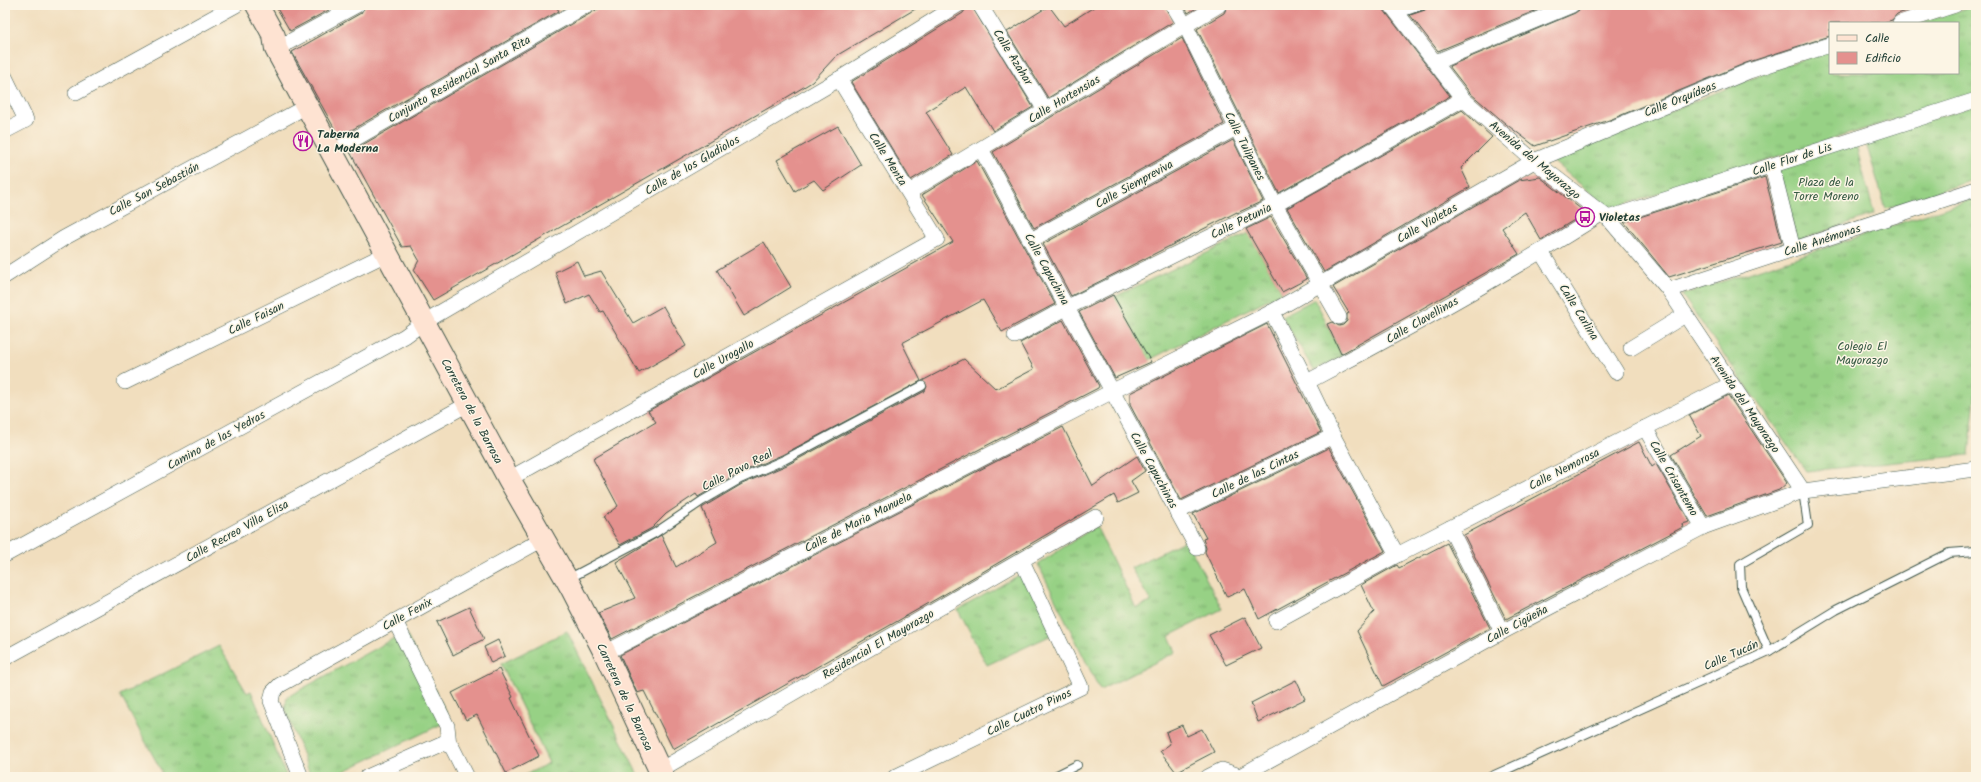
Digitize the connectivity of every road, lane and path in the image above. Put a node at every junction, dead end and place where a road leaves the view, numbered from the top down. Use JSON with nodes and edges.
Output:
{"nodes":[{"id":1,"x":236,"y":5,"type":"edge"},
{"id":2,"x":245,"y":5,"type":"edge"},
{"id":3,"x":258,"y":5,"type":"edge"},
{"id":4,"x":357,"y":5,"type":"edge"},
{"id":5,"x":587,"y":5,"type":"edge"},
{"id":6,"x":958,"y":5,"type":"edge"},
{"id":7,"x":980,"y":5,"type":"edge"},
{"id":8,"x":1173,"y":5,"type":"edge"},
{"id":9,"x":1219,"y":5,"type":"edge"},
{"id":10,"x":1423,"y":5,"type":"edge"},
{"id":11,"x":1954,"y":5,"type":"edge"},
{"id":12,"x":1563,"y":7,"type":"edge"},
{"id":13,"x":1394,"y":10,"type":"edge"},
{"id":14,"x":1903,"y":22,"type":"edge"},
{"id":15,"x":1185,"y":25,"type":"junction"},
{"id":16,"x":1829,"y":45,"type":"edge"},
{"id":17,"x":276,"y":49,"type":"junction"},
{"id":18,"x":1436,"y":62,"type":"junction"},
{"id":19,"x":5,"y":77,"type":"edge"},
{"id":20,"x":839,"y":79,"type":"junction"},
{"id":21,"x":76,"y":93,"type":"dead end"},
{"id":22,"x":1463,"y":99,"type":"junction"},
{"id":23,"x":1976,"y":100,"type":"edge"},
{"id":24,"x":307,"y":106,"type":"junction"},
{"id":25,"x":1046,"y":110,"type":"junction"},
{"id":26,"x":1236,"y":128,"type":"junction"},
{"id":27,"x":5,"y":131,"type":"edge"},
{"id":28,"x":981,"y":149,"type":"junction"},
{"id":29,"x":332,"y":152,"type":"junction"},
{"id":30,"x":1534,"y":161,"type":"junction"},
{"id":31,"x":1772,"y":166,"type":"junction"},
{"id":32,"x":1976,"y":189,"type":"edge"},
{"id":33,"x":909,"y":192,"type":"junction"},
{"id":34,"x":1275,"y":205,"type":"junction"},
{"id":35,"x":1605,"y":216,"type":"junction"},
{"id":36,"x":936,"y":239,"type":"joint"},
{"id":37,"x":1032,"y":240,"type":"junction"},
{"id":38,"x":1793,"y":249,"type":"junction"},
{"id":39,"x":1541,"y":252,"type":"junction"},
{"id":40,"x":388,"y":253,"type":"junction"},
{"id":41,"x":5,"y":276,"type":"edge"},
{"id":42,"x":1321,"y":285,"type":"junction"},
{"id":43,"x":1669,"y":290,"type":"junction"},
{"id":44,"x":1068,"y":307,"type":"junction"},
{"id":45,"x":1272,"y":312,"type":"junction"},
{"id":46,"x":1686,"y":315,"type":"junction"},
{"id":47,"x":1339,"y":317,"type":"dead end"},
{"id":48,"x":424,"y":322,"type":"junction"},
{"id":49,"x":1015,"y":336,"type":"dead end"},
{"id":50,"x":1631,"y":348,"type":"dead end"},
{"id":51,"x":1616,"y":372,"type":"dead end"},
{"id":52,"x":125,"y":382,"type":"dead end"},
{"id":53,"x":1307,"y":382,"type":"junction"},
{"id":54,"x":1731,"y":384,"type":"junction"},
{"id":55,"x":922,"y":386,"type":"dead end"},
{"id":56,"x":1111,"y":392,"type":"junction"},
{"id":57,"x":468,"y":404,"type":"junction"},
{"id":58,"x":1645,"y":428,"type":"junction"},
{"id":59,"x":1333,"y":436,"type":"junction"},
{"id":60,"x":1976,"y":469,"type":"edge"},
{"id":61,"x":509,"y":479,"type":"junction"},
{"id":62,"x":1803,"y":490,"type":"junction"},
{"id":63,"x":1177,"y":512,"type":"junction"},
{"id":64,"x":1096,"y":517,"type":"dead end"},
{"id":65,"x":1703,"y":527,"type":"junction"},
{"id":66,"x":1450,"y":528,"type":"junction"},
{"id":67,"x":543,"y":539,"type":"junction"},
{"id":68,"x":1197,"y":548,"type":"dead end"},
{"id":69,"x":1976,"y":551,"type":"edge"},
{"id":70,"x":5,"y":555,"type":"edge"},
{"id":71,"x":1397,"y":555,"type":"junction"},
{"id":72,"x":1022,"y":561,"type":"junction"},
{"id":73,"x":567,"y":580,"type":"junction"},
{"id":74,"x":395,"y":621,"type":"junction"},
{"id":75,"x":1276,"y":621,"type":"dead end"},
{"id":76,"x":1502,"y":632,"type":"junction"},
{"id":77,"x":1770,"y":651,"type":"junction"},
{"id":78,"x":605,"y":653,"type":"junction"},
{"id":79,"x":5,"y":658,"type":"edge"},
{"id":80,"x":449,"y":745,"type":"junction"},
{"id":81,"x":1077,"y":765,"type":"dead end"},
{"id":82,"x":662,"y":774,"type":"edge"},
{"id":83,"x":301,"y":777,"type":"edge"},
{"id":84,"x":368,"y":777,"type":"edge"},
{"id":85,"x":467,"y":777,"type":"edge"},
{"id":86,"x":895,"y":777,"type":"edge"},
{"id":87,"x":1054,"y":777,"type":"edge"},
{"id":88,"x":1208,"y":777,"type":"edge"},
{"id":89,"x":1490,"y":777,"type":"edge"}],
"edges":[{"from":1,"to":21,"type":"street"},
{"from":2,"to":17,"type":"street","name":"Carretera de la Barrosa"},
{"from":3,"to":17,"type":"street","name":"Carretera de la Barrosa"},
{"from":4,"to":17,"type":"street"},
{"from":5,"to":29,"type":"street","name":"Conjunto Residencial Santa Rita"},
{"from":6,"to":20,"type":"street","name":"Calle de los Gladiolos"},
{"from":7,"to":25,"type":"street","name":"Calle Azahar"},
{"from":8,"to":15,"type":"street","name":"Calle Tulipanes"},
{"from":9,"to":15,"type":"street","name":"Calle Hortensias"},
{"from":10,"to":13,"type":"lane"},
{"from":11,"to":14,"type":"street"},
{"from":12,"to":18,"type":"street"},
{"from":13,"to":18,"type":"street","name":"Avenida del Mayorazgo"},
{"from":15,"to":25,"type":"street","name":"Calle Hortensias"},
{"from":15,"to":26,"type":"street","name":"Calle Tulipanes"},
{"from":16,"to":30,"type":"street","name":"Calle Orquídeas"},
{"from":17,"to":24,"type":"street","name":"Carretera de la Barrosa"},
{"from":18,"to":22,"type":"street","name":"Avenida del Mayorazgo"},
{"from":19,"to":27,"type":"street"},
{"from":20,"to":33,"type":"street","name":"Calle Menta"},
{"from":20,"to":48,"type":"street","name":"Calle de los Gladiolos"},
{"from":22,"to":30,"type":"street","name":"Avenida del Mayorazgo"},
{"from":22,"to":34,"type":"street","name":"Calle Petunia"},
{"from":23,"to":31,"type":"street","name":"Calle Flor de Lis"},
{"from":24,"to":29,"type":"street","name":"Carretera de la Barrosa"},
{"from":24,"to":41,"type":"street","name":"Calle San Sebastián"},
{"from":25,"to":28,"type":"street","name":"Calle Hortensias"},
{"from":26,"to":34,"type":"street","name":"Calle Tulipanes"},
{"from":26,"to":37,"type":"street","name":"Calle Siempreviva"},
{"from":28,"to":33,"type":"street","name":"Calle Hortensias"},
{"from":28,"to":37,"type":"street","name":"Calle Capuchina"},
{"from":29,"to":40,"type":"street","name":"Carretera de la Barrosa"},
{"from":30,"to":35,"type":"street","name":"Avenida del Mayorazgo"},
{"from":30,"to":42,"type":"street","name":"Calle Violetas"},
{"from":31,"to":35,"type":"street","name":"Calle Flor de Lis"},
{"from":31,"to":38,"type":"street"},
{"from":32,"to":38,"type":"street","name":"Calle Anémonas"},
{"from":33,"to":36,"type":"street","name":"Calle Menta"},
{"from":34,"to":42,"type":"street","name":"Calle Tulipanes"},
{"from":34,"to":44,"type":"street","name":"Calle Petunia"},
{"from":35,"to":39,"type":"street","name":"Calle Clavellinas"},
{"from":35,"to":43,"type":"street","name":"Avenida del Mayorazgo"},
{"from":36,"to":61,"type":"street","name":"Calle Urogallo"},
{"from":37,"to":44,"type":"street","name":"Calle Capuchina"},
{"from":38,"to":43,"type":"street","name":"Calle Anémonas"},
{"from":39,"to":51,"type":"street","name":"Calle Carlina"},
{"from":39,"to":53,"type":"street","name":"Calle Clavellinas"},
{"from":40,"to":48,"type":"street","name":"Carretera de la Barrosa"},
{"from":40,"to":52,"type":"street","name":"Calle Faisan"},
{"from":42,"to":45,"type":"street","name":"Calle Violetas"},
{"from":42,"to":47,"type":"street"},
{"from":43,"to":46,"type":"street","name":"Avenida del Mayorazgo"},
{"from":44,"to":49,"type":"street","name":"Calle Petunia"},
{"from":44,"to":56,"type":"street","name":"Calle Capuchina"},
{"from":45,"to":53,"type":"street"},
{"from":45,"to":56,"type":"street","name":"Calle Violetas"},
{"from":46,"to":50,"type":"street"},
{"from":46,"to":54,"type":"street","name":"Avenida del Mayorazgo"},
{"from":48,"to":57,"type":"street","name":"Carretera de la Barrosa"},
{"from":48,"to":70,"type":"street","name":"Camino de las Yedras"},
{"from":53,"to":59,"type":"street"},
{"from":54,"to":58,"type":"street","name":"Calle Nemorosa"},
{"from":54,"to":62,"type":"street","name":"Avenida del Mayorazgo"},
{"from":55,"to":73,"type":"lane","name":"Calle Pavo Real"},
{"from":56,"to":63,"type":"street","name":"Calle Capuchinas"},
{"from":56,"to":78,"type":"street","name":"Calle de Maria Manuela"},
{"from":57,"to":61,"type":"street","name":"Carretera de la Barrosa"},
{"from":57,"to":79,"type":"street","name":"Calle Recreo Villa Elisa"},
{"from":58,"to":65,"type":"street","name":"Calle Crisantemo"},
{"from":58,"to":66,"type":"street","name":"Calle Nemorosa"},
{"from":59,"to":63,"type":"street","name":"Calle de las Cintas"},
{"from":59,"to":71,"type":"street"},
{"from":60,"to":62,"type":"street","name":"Calle Cigüeña"},
{"from":61,"to":67,"type":"street","name":"Carretera de la Barrosa"},
{"from":62,"to":65,"type":"street","name":"Calle Cigüeña"},
{"from":62,"to":77,"type":"lane"},
{"from":63,"to":68,"type":"street","name":"Calle Capuchinas"},
{"from":64,"to":72,"type":"street","name":"Residencial El Mayorazgo"},
{"from":65,"to":76,"type":"street","name":"Calle Cigüeña"},
{"from":66,"to":71,"type":"street","name":"Calle Nemorosa"},
{"from":66,"to":76,"type":"street"},
{"from":67,"to":73,"type":"street","name":"Carretera de la Barrosa"},
{"from":67,"to":74,"type":"street","name":"Calle Fenix"},
{"from":69,"to":77,"type":"lane","name":"Calle Tucán"},
{"from":71,"to":75,"type":"street","name":"Calle Nemorosa"},
{"from":72,"to":82,"type":"street","name":"Residencial El Mayorazgo"},
{"from":72,"to":86,"type":"street","name":"Calle Cuatro Pinos"},
{"from":73,"to":78,"type":"street","name":"Carretera de la Barrosa"},
{"from":74,"to":80,"type":"street"},
{"from":74,"to":83,"type":"street","name":"Calle Fenix"},
{"from":76,"to":88,"type":"street","name":"Calle Cigüeña"},
{"from":77,"to":89,"type":"lane","name":"Calle Tucán"},
{"from":78,"to":82,"type":"street","name":"Carretera de la Barrosa"},
{"from":80,"to":84,"type":"street"},
{"from":80,"to":85,"type":"street"},
{"from":81,"to":87,"type":"lane"}]}
